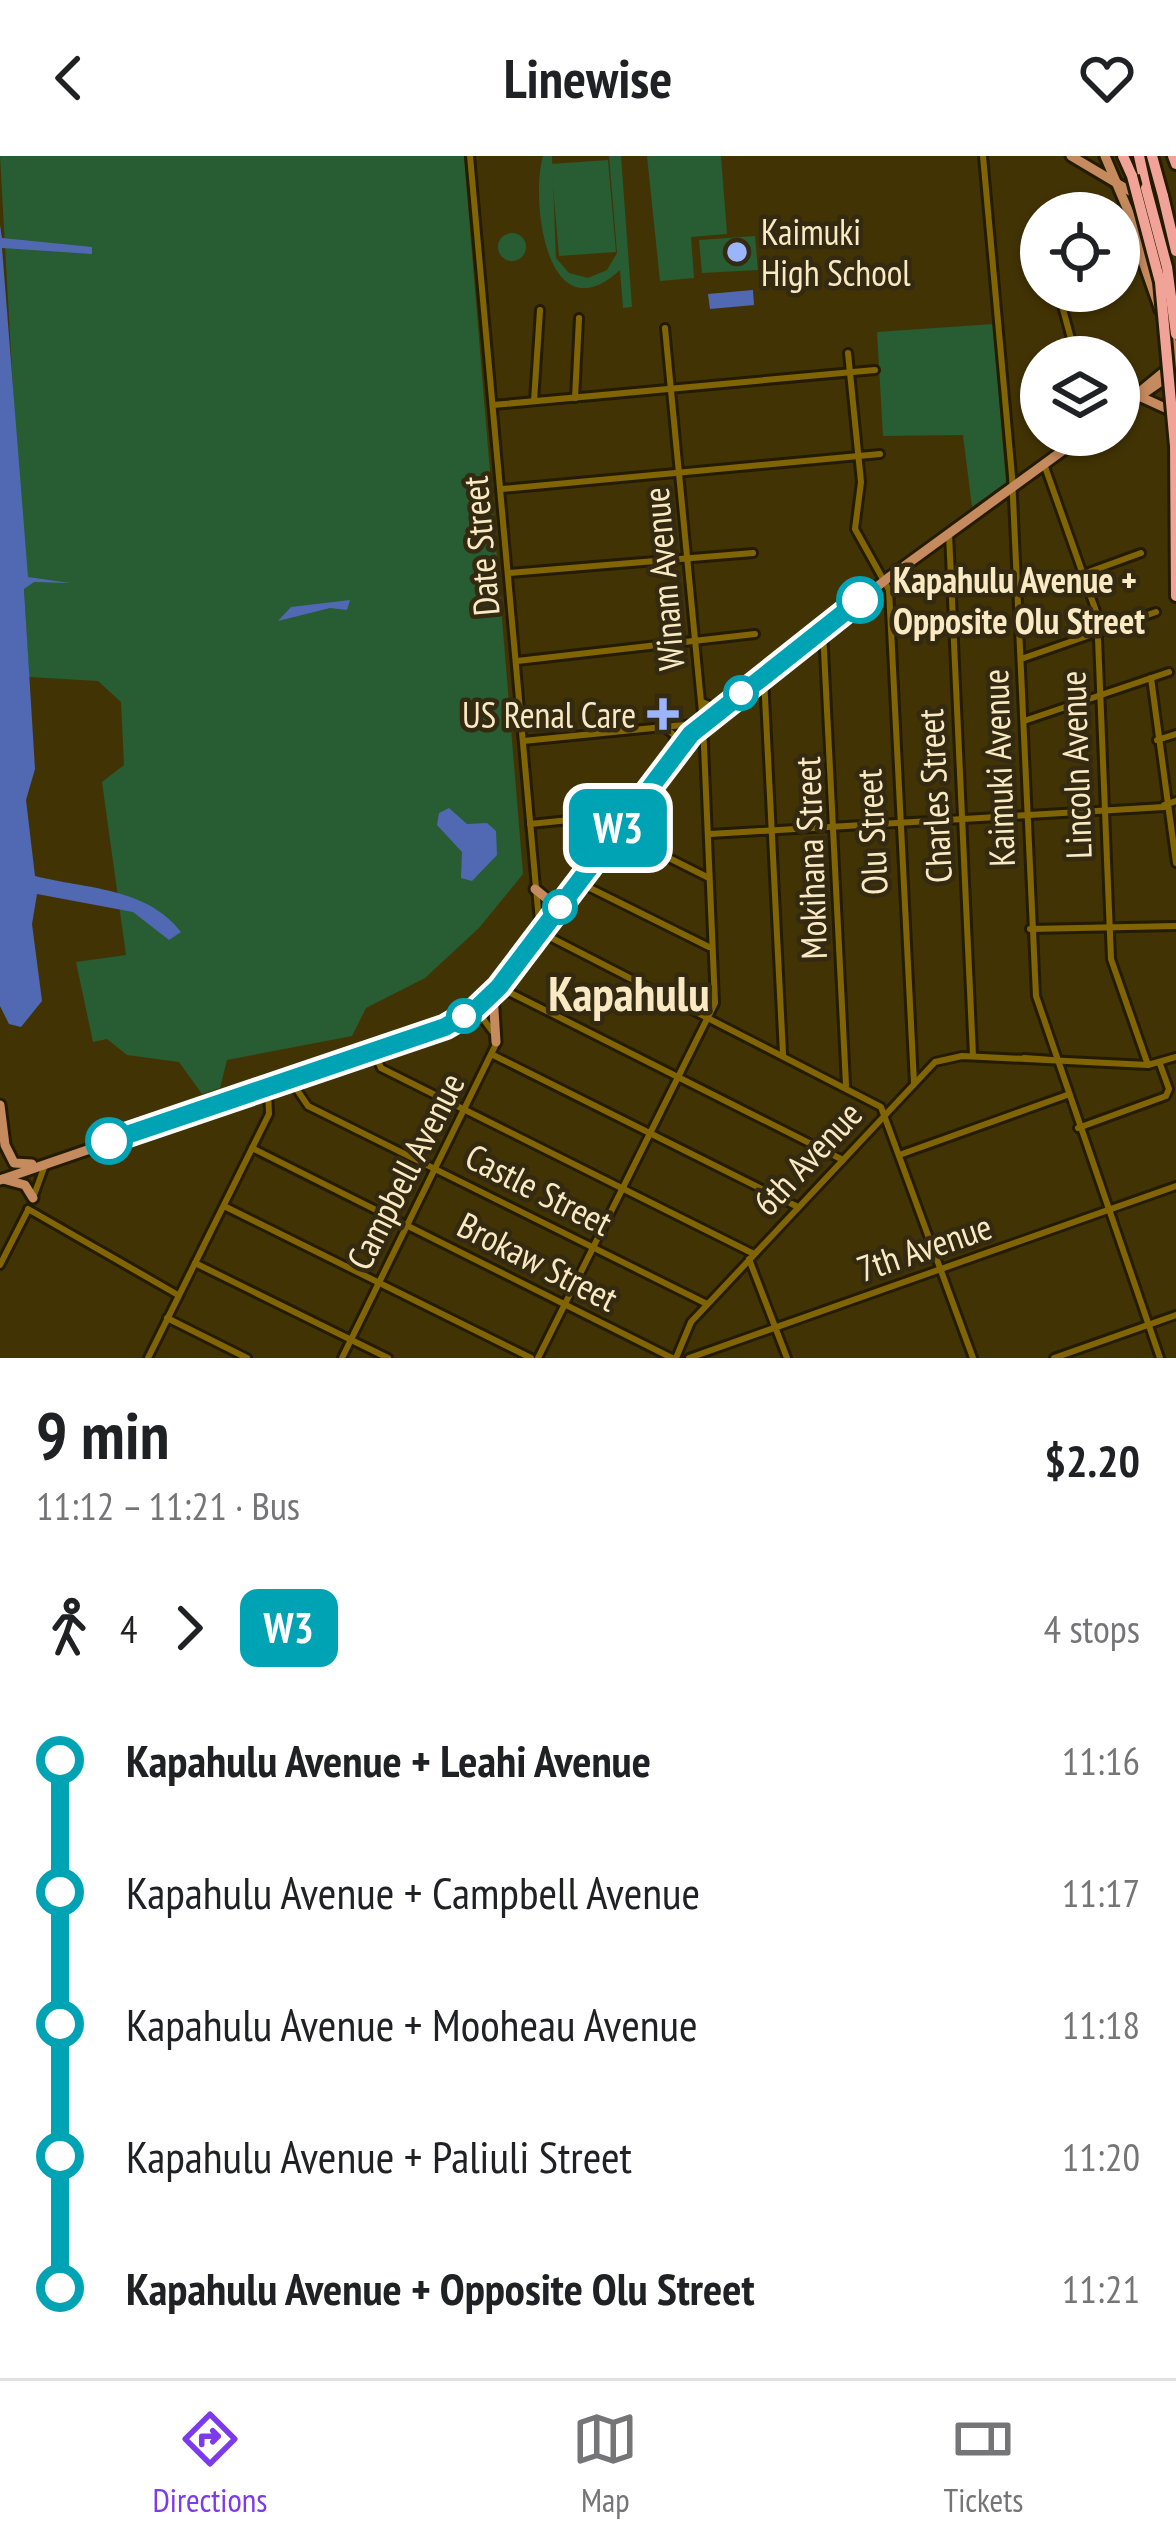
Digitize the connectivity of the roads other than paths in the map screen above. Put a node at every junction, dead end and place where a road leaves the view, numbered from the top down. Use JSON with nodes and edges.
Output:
{"nodes":[{"id":1,"x":470,"y":156,"type":"edge"},
{"id":2,"x":983,"y":156,"type":"edge"},
{"id":3,"x":1071,"y":156,"type":"edge"},
{"id":4,"x":1105,"y":156,"type":"edge"},
{"id":5,"x":1123,"y":156,"type":"edge"},
{"id":6,"x":1139,"y":156,"type":"edge"},
{"id":7,"x":1152,"y":156,"type":"edge"},
{"id":8,"x":1117,"y":184,"type":"junction"},
{"id":9,"x":1162,"y":202,"type":"junction"},
{"id":10,"x":1176,"y":218,"type":"edge"},
{"id":11,"x":1141,"y":247,"type":"junction"},
{"id":12,"x":1176,"y":251,"type":"edge"},
{"id":13,"x":540,"y":310,"type":"dead end"},
{"id":14,"x":579,"y":318,"type":"dead end"},
{"id":15,"x":665,"y":328,"type":"dead end"},
{"id":16,"x":1175,"y":352,"type":"edge"},
{"id":17,"x":848,"y":353,"type":"dead end"},
{"id":18,"x":875,"y":370,"type":"dead end"},
{"id":19,"x":850,"y":371,"type":"junction"},
{"id":20,"x":672,"y":388,"type":"junction"},
{"id":21,"x":1140,"y":388,"type":"edge"},
{"id":22,"x":1141,"y":397,"type":"joint"},
{"id":23,"x":575,"y":398,"type":"junction"},
{"id":24,"x":534,"y":401,"type":"junction"},
{"id":25,"x":494,"y":405,"type":"junction"},
{"id":26,"x":1176,"y":413,"type":"edge"},
{"id":27,"x":1175,"y":446,"type":"edge"},
{"id":28,"x":880,"y":454,"type":"dead end"},
{"id":29,"x":1055,"y":456,"type":"edge"},
{"id":30,"x":858,"y":457,"type":"junction"},
{"id":31,"x":1044,"y":464,"type":"junction"},
{"id":32,"x":1174,"y":471,"type":"edge"},
{"id":33,"x":680,"y":472,"type":"junction"},
{"id":34,"x":1013,"y":487,"type":"junction"},
{"id":35,"x":502,"y":489,"type":"junction"},
{"id":36,"x":949,"y":534,"type":"junction"},
{"id":37,"x":753,"y":553,"type":"dead end"},
{"id":38,"x":1141,"y":553,"type":"dead end"},
{"id":39,"x":688,"y":557,"type":"junction"},
{"id":40,"x":508,"y":573,"type":"junction"},
{"id":41,"x":1086,"y":573,"type":"junction"},
{"id":42,"x":888,"y":578,"type":"junction"},
{"id":43,"x":869,"y":593,"type":"junction"},
{"id":44,"x":1176,"y":596,"type":"edge"},
{"id":45,"x":890,"y":605,"type":"junction"},
{"id":46,"x":1156,"y":612,"type":"dead end"},
{"id":47,"x":823,"y":628,"type":"junction"},
{"id":48,"x":1096,"y":633,"type":"junction"},
{"id":49,"x":755,"y":634,"type":"dead end"},
{"id":50,"x":696,"y":641,"type":"junction"},
{"id":51,"x":1021,"y":659,"type":"junction"},
{"id":52,"x":517,"y":661,"type":"junction"},
{"id":53,"x":1169,"y":672,"type":"dead end"},
{"id":54,"x":764,"y":674,"type":"junction"},
{"id":55,"x":1150,"y":678,"type":"junction"},
{"id":56,"x":1100,"y":694,"type":"junction"},
{"id":57,"x":732,"y":700,"type":"junction"},
{"id":58,"x":702,"y":702,"type":"junction"},
{"id":59,"x":1024,"y":721,"type":"junction"},
{"id":60,"x":703,"y":723,"type":"junction"},
{"id":61,"x":665,"y":728,"type":"junction"},
{"id":62,"x":1176,"y":734,"type":"edge"},
{"id":63,"x":1157,"y":740,"type":"junction"},
{"id":64,"x":523,"y":741,"type":"junction"},
{"id":65,"x":674,"y":754,"type":"junction"},
{"id":66,"x":1176,"y":801,"type":"edge"},
{"id":67,"x":1164,"y":806,"type":"junction"},
{"id":68,"x":1104,"y":813,"type":"junction"},
{"id":69,"x":1027,"y":819,"type":"junction"},
{"id":70,"x":962,"y":822,"type":"junction"},
{"id":71,"x":530,"y":824,"type":"junction"},
{"id":72,"x":897,"y":824,"type":"junction"},
{"id":73,"x":618,"y":828,"type":"junction"},
{"id":74,"x":834,"y":829,"type":"junction"},
{"id":75,"x":773,"y":831,"type":"junction"},
{"id":76,"x":710,"y":834,"type":"junction"},
{"id":77,"x":1176,"y":862,"type":"edge"},
{"id":78,"x":710,"y":878,"type":"junction"},
{"id":79,"x":578,"y":882,"type":"junction"},
{"id":80,"x":535,"y":889,"type":"junction"},
{"id":81,"x":566,"y":898,"type":"junction"},
{"id":82,"x":1176,"y":926,"type":"edge"},
{"id":83,"x":1109,"y":927,"type":"junction"},
{"id":84,"x":1030,"y":929,"type":"junction"},
{"id":85,"x":540,"y":932,"type":"junction"},
{"id":86,"x":711,"y":947,"type":"junction"},
{"id":87,"x":496,"y":990,"type":"junction"},
{"id":88,"x":476,"y":1009,"type":"junction"},
{"id":89,"x":709,"y":1019,"type":"junction"},
{"id":90,"x":496,"y":1042,"type":"junction"},
{"id":91,"x":1048,"y":1042,"type":"junction"},
{"id":92,"x":374,"y":1052,"type":"junction"},
{"id":93,"x":493,"y":1054,"type":"junction"},
{"id":94,"x":1038,"y":1055,"type":"junction"},
{"id":95,"x":783,"y":1056,"type":"junction"},
{"id":96,"x":973,"y":1056,"type":"junction"},
{"id":97,"x":1176,"y":1057,"type":"edge"},
{"id":98,"x":1016,"y":1059,"type":"junction"},
{"id":99,"x":1055,"y":1061,"type":"junction"},
{"id":100,"x":1160,"y":1063,"type":"junction"},
{"id":101,"x":1148,"y":1065,"type":"junction"},
{"id":102,"x":678,"y":1077,"type":"junction"},
{"id":103,"x":291,"y":1081,"type":"junction"},
{"id":104,"x":914,"y":1083,"type":"junction"},
{"id":105,"x":846,"y":1087,"type":"junction"},
{"id":106,"x":268,"y":1090,"type":"junction"},
{"id":107,"x":1066,"y":1095,"type":"junction"},
{"id":108,"x":0,"y":1105,"type":"edge"},
{"id":109,"x":465,"y":1110,"type":"junction"},
{"id":110,"x":886,"y":1113,"type":"junction"},
{"id":111,"x":1078,"y":1128,"type":"junction"},
{"id":112,"x":649,"y":1132,"type":"junction"},
{"id":113,"x":252,"y":1148,"type":"junction"},
{"id":114,"x":902,"y":1154,"type":"junction"},
{"id":115,"x":843,"y":1160,"type":"junction"},
{"id":116,"x":42,"y":1163,"type":"junction"},
{"id":117,"x":436,"y":1167,"type":"junction"},
{"id":118,"x":2,"y":1179,"type":"edge"},
{"id":119,"x":1176,"y":1186,"type":"edge"},
{"id":120,"x":622,"y":1189,"type":"junction"},
{"id":121,"x":31,"y":1203,"type":"junction"},
{"id":122,"x":224,"y":1206,"type":"junction"},
{"id":123,"x":797,"y":1207,"type":"junction"},
{"id":124,"x":1107,"y":1210,"type":"junction"},
{"id":125,"x":406,"y":1226,"type":"junction"},
{"id":126,"x":593,"y":1246,"type":"junction"},
{"id":127,"x":752,"y":1257,"type":"junction"},
{"id":128,"x":195,"y":1263,"type":"junction"},
{"id":129,"x":0,"y":1265,"type":"edge"},
{"id":130,"x":941,"y":1269,"type":"junction"},
{"id":131,"x":379,"y":1283,"type":"junction"},
{"id":132,"x":178,"y":1295,"type":"junction"},
{"id":133,"x":707,"y":1304,"type":"junction"},
{"id":134,"x":564,"y":1305,"type":"junction"},
{"id":135,"x":1176,"y":1315,"type":"edge"},
{"id":136,"x":167,"y":1318,"type":"junction"},
{"id":137,"x":1148,"y":1325,"type":"junction"},
{"id":138,"x":776,"y":1328,"type":"junction"},
{"id":139,"x":351,"y":1340,"type":"junction"},
{"id":140,"x":148,"y":1358,"type":"edge"},
{"id":141,"x":247,"y":1358,"type":"edge"},
{"id":142,"x":342,"y":1358,"type":"edge"},
{"id":143,"x":388,"y":1358,"type":"edge"},
{"id":144,"x":534,"y":1358,"type":"edge"},
{"id":145,"x":674,"y":1358,"type":"edge"},
{"id":146,"x":689,"y":1358,"type":"edge"},
{"id":147,"x":787,"y":1358,"type":"edge"},
{"id":148,"x":973,"y":1358,"type":"edge"},
{"id":149,"x":1054,"y":1358,"type":"edge"},
{"id":150,"x":1160,"y":1358,"type":"edge"}],
"edges":[{"from":1,"to":25,"type":"street","name":"Date Street"},
{"from":2,"to":34,"type":"street","name":"Kaimuki Avenue"},
{"from":3,"to":8,"type":"main road"},
{"from":4,"to":8,"type":"main road"},
{"from":5,"to":27,"type":"highway","bridge":true},
{"from":6,"to":16,"type":"highway","bridge":true},
{"from":7,"to":9,"type":"highway"},
{"from":8,"to":9,"type":"main road"},
{"from":8,"to":11,"type":"main road"},
{"from":9,"to":10,"type":"main road"},
{"from":9,"to":11,"type":"main road"},
{"from":9,"to":12,"type":"highway","bridge":true},
{"from":11,"to":16,"type":"main road"},
{"from":13,"to":24,"type":"street"},
{"from":14,"to":23,"type":"street"},
{"from":15,"to":20,"type":"street","name":"Winam Avenue"},
{"from":16,"to":21,"type":"main road"},
{"from":16,"to":22,"type":"main road"},
{"from":17,"to":19,"type":"street"},
{"from":18,"to":19,"type":"street"},
{"from":19,"to":20,"type":"street"},
{"from":19,"to":30,"type":"street"},
{"from":20,"to":23,"type":"street"},
{"from":20,"to":33,"type":"street","name":"Winam Avenue"},
{"from":22,"to":26,"type":"main road"},
{"from":23,"to":24,"type":"street"},
{"from":24,"to":25,"type":"street"},
{"from":25,"to":35,"type":"street","name":"Date Street"},
{"from":26,"to":27,"type":"highway","bridge":true},
{"from":27,"to":32,"type":"highway"},
{"from":28,"to":30,"type":"street"},
{"from":29,"to":31,"type":"main road"},
{"from":30,"to":33,"type":"street"},
{"from":30,"to":42,"type":"street"},
{"from":31,"to":34,"type":"main road"},
{"from":31,"to":41,"type":"street","name":"Lincoln Avenue"},
{"from":32,"to":44,"type":"highway"},
{"from":33,"to":35,"type":"street"},
{"from":33,"to":39,"type":"street","name":"Winam Avenue"},
{"from":34,"to":36,"type":"main road"},
{"from":34,"to":51,"type":"street","name":"Kaimuki Avenue"},
{"from":35,"to":40,"type":"street","name":"Date Street"},
{"from":36,"to":42,"type":"main road"},
{"from":36,"to":70,"type":"street","name":"Charles Street"},
{"from":37,"to":39,"type":"street"},
{"from":38,"to":41,"type":"street"},
{"from":39,"to":40,"type":"street"},
{"from":39,"to":50,"type":"street","name":"Winam Avenue"},
{"from":40,"to":52,"type":"street","name":"Date Street"},
{"from":41,"to":48,"type":"street","name":"Lincoln Avenue"},
{"from":42,"to":43,"type":"main road"},
{"from":42,"to":45,"type":"street","name":"Olu Street"},
{"from":43,"to":45,"type":"street"},
{"from":43,"to":47,"type":"main road"},
{"from":45,"to":72,"type":"street","name":"Olu Street"},
{"from":46,"to":48,"type":"street"},
{"from":47,"to":54,"type":"main road"},
{"from":47,"to":74,"type":"street","name":"Mokihana Street"},
{"from":48,"to":51,"type":"street"},
{"from":48,"to":56,"type":"street","name":"Lincoln Avenue"},
{"from":49,"to":50,"type":"street"},
{"from":50,"to":52,"type":"street"},
{"from":50,"to":58,"type":"street","name":"Winam Avenue"},
{"from":51,"to":59,"type":"street","name":"Kaimuki Avenue"},
{"from":52,"to":64,"type":"street","name":"Date Street"},
{"from":53,"to":55,"type":"street"},
{"from":54,"to":57,"type":"main road"},
{"from":54,"to":75,"type":"street"},
{"from":55,"to":56,"type":"street"},
{"from":55,"to":63,"type":"street"},
{"from":56,"to":59,"type":"street"},
{"from":56,"to":68,"type":"street","name":"Lincoln Avenue"},
{"from":57,"to":58,"type":"street"},
{"from":57,"to":60,"type":"main road"},
{"from":58,"to":60,"type":"street","name":"Winam Avenue"},
{"from":59,"to":69,"type":"street","name":"Kaimuki Avenue"},
{"from":60,"to":61,"type":"street"},
{"from":60,"to":65,"type":"main road"},
{"from":60,"to":76,"type":"street","name":"Winam Avenue"},
{"from":61,"to":64,"type":"street"},
{"from":61,"to":65,"type":"street"},
{"from":62,"to":63,"type":"street"},
{"from":63,"to":67,"type":"street"},
{"from":64,"to":71,"type":"street","name":"Date Street"},
{"from":65,"to":73,"type":"main road"},
{"from":66,"to":67,"type":"street"},
{"from":67,"to":68,"type":"street"},
{"from":67,"to":77,"type":"street"},
{"from":68,"to":69,"type":"street"},
{"from":68,"to":83,"type":"street","name":"Lincoln Avenue"},
{"from":69,"to":70,"type":"street"},
{"from":69,"to":84,"type":"street","name":"Kaimuki Avenue"},
{"from":70,"to":72,"type":"street"},
{"from":70,"to":96,"type":"street","name":"Charles Street"},
{"from":71,"to":73,"type":"street"},
{"from":71,"to":80,"type":"street","name":"Date Street"},
{"from":72,"to":74,"type":"street"},
{"from":72,"to":104,"type":"street","name":"Olu Street"},
{"from":73,"to":78,"type":"street"},
{"from":73,"to":79,"type":"main road"},
{"from":74,"to":75,"type":"street"},
{"from":74,"to":105,"type":"street","name":"Mokihana Street"},
{"from":75,"to":76,"type":"street"},
{"from":75,"to":95,"type":"street"},
{"from":76,"to":78,"type":"street","name":"Winam Avenue"},
{"from":78,"to":86,"type":"street","name":"Winam Avenue"},
{"from":79,"to":81,"type":"main road"},
{"from":79,"to":86,"type":"street"},
{"from":80,"to":81,"type":"main road"},
{"from":80,"to":85,"type":"street","name":"Date Street"},
{"from":81,"to":85,"type":"main road"},
{"from":82,"to":83,"type":"street"},
{"from":83,"to":84,"type":"street"},
{"from":83,"to":101,"type":"street","name":"Lincoln Avenue"},
{"from":84,"to":91,"type":"street","name":"Kaimuki Avenue"},
{"from":85,"to":87,"type":"main road"},
{"from":85,"to":89,"type":"street"},
{"from":86,"to":89,"type":"street","name":"Winam Avenue"},
{"from":87,"to":88,"type":"main road"},
{"from":87,"to":90,"type":"main road"},
{"from":87,"to":102,"type":"street"},
{"from":88,"to":90,"type":"street","name":"Campbell Avenue"},
{"from":88,"to":92,"type":"main road"},
{"from":89,"to":95,"type":"street"},
{"from":89,"to":102,"type":"street","name":"Winam Avenue"},
{"from":90,"to":93,"type":"street","name":"Campbell Avenue"},
{"from":91,"to":94,"type":"street"},
{"from":91,"to":99,"type":"street","name":"Kaimuki Avenue"},
{"from":92,"to":103,"type":"main road"},
{"from":92,"to":109,"type":"street"},
{"from":93,"to":109,"type":"street","name":"Campbell Avenue"},
{"from":93,"to":112,"type":"street"},
{"from":94,"to":98,"type":"street","name":"6th Avenue"},
{"from":94,"to":99,"type":"street","name":"6th Avenue"},
{"from":95,"to":105,"type":"street"},
{"from":96,"to":98,"type":"street","name":"6th Avenue"},
{"from":96,"to":104,"type":"street","name":"6th Avenue"},
{"from":97,"to":100,"type":"street","name":"6th Avenue"},
{"from":98,"to":99,"type":"street","name":"6th Avenue"},
{"from":99,"to":101,"type":"street","name":"6th Avenue"},
{"from":99,"to":107,"type":"street","name":"Kaimuki Avenue"},
{"from":100,"to":101,"type":"street","name":"6th Avenue"},
{"from":100,"to":111,"type":"street"},
{"from":102,"to":112,"type":"street","name":"Winam Avenue"},
{"from":102,"to":115,"type":"street"},
{"from":103,"to":106,"type":"main road"},
{"from":103,"to":117,"type":"street","name":"Castle Street"},
{"from":104,"to":110,"type":"street","name":"6th Avenue"},
{"from":105,"to":110,"type":"street"},
{"from":106,"to":113,"type":"street"},
{"from":106,"to":116,"type":"main road"},
{"from":107,"to":111,"type":"street","name":"Kaimuki Avenue"},
{"from":107,"to":114,"type":"street"},
{"from":108,"to":116,"type":"main road"},
{"from":109,"to":117,"type":"street","name":"Campbell Avenue"},
{"from":109,"to":120,"type":"street"},
{"from":110,"to":114,"type":"street"},
{"from":110,"to":115,"type":"street","name":"6th Avenue"},
{"from":111,"to":124,"type":"street","name":"Kaimuki Avenue"},
{"from":112,"to":120,"type":"street","name":"Winam Avenue"},
{"from":112,"to":123,"type":"street"},
{"from":113,"to":122,"type":"street"},
{"from":113,"to":125,"type":"street","name":"Brokaw Street"},
{"from":114,"to":130,"type":"street"},
{"from":115,"to":123,"type":"street","name":"6th Avenue"},
{"from":116,"to":118,"type":"main road"},
{"from":116,"to":121,"type":"street"},
{"from":117,"to":125,"type":"street","name":"Campbell Avenue"},
{"from":117,"to":126,"type":"street","name":"Castle Street"},
{"from":118,"to":121,"type":"main road"},
{"from":119,"to":124,"type":"street","name":"7th Avenue"},
{"from":120,"to":126,"type":"street","name":"Winam Avenue"},
{"from":120,"to":127,"type":"street"},
{"from":121,"to":129,"type":"street"},
{"from":121,"to":132,"type":"street"},
{"from":122,"to":128,"type":"street"},
{"from":122,"to":131,"type":"street"},
{"from":123,"to":127,"type":"street","name":"6th Avenue"},
{"from":124,"to":130,"type":"street","name":"7th Avenue"},
{"from":124,"to":137,"type":"street","name":"Kaimuki Avenue"},
{"from":125,"to":131,"type":"street","name":"Campbell Avenue"},
{"from":125,"to":134,"type":"street","name":"Brokaw Street"},
{"from":126,"to":133,"type":"street","name":"Castle Street"},
{"from":126,"to":134,"type":"street","name":"Winam Avenue"},
{"from":127,"to":133,"type":"street","name":"6th Avenue"},
{"from":127,"to":138,"type":"street"},
{"from":128,"to":132,"type":"street"},
{"from":128,"to":139,"type":"street"},
{"from":130,"to":138,"type":"street","name":"7th Avenue"},
{"from":130,"to":148,"type":"street"},
{"from":131,"to":139,"type":"street","name":"Campbell Avenue"},
{"from":131,"to":144,"type":"street"},
{"from":132,"to":136,"type":"street"},
{"from":133,"to":145,"type":"street","name":"6th Avenue"},
{"from":134,"to":144,"type":"street","name":"Winam Avenue"},
{"from":134,"to":145,"type":"street","name":"Brokaw Street"},
{"from":135,"to":137,"type":"street"},
{"from":136,"to":140,"type":"street"},
{"from":136,"to":141,"type":"street"},
{"from":137,"to":149,"type":"street"},
{"from":137,"to":150,"type":"street","name":"Kaimuki Avenue"},
{"from":138,"to":146,"type":"street","name":"7th Avenue"},
{"from":138,"to":147,"type":"street"},
{"from":139,"to":142,"type":"street","name":"Campbell Avenue"},
{"from":139,"to":143,"type":"street"}]}
